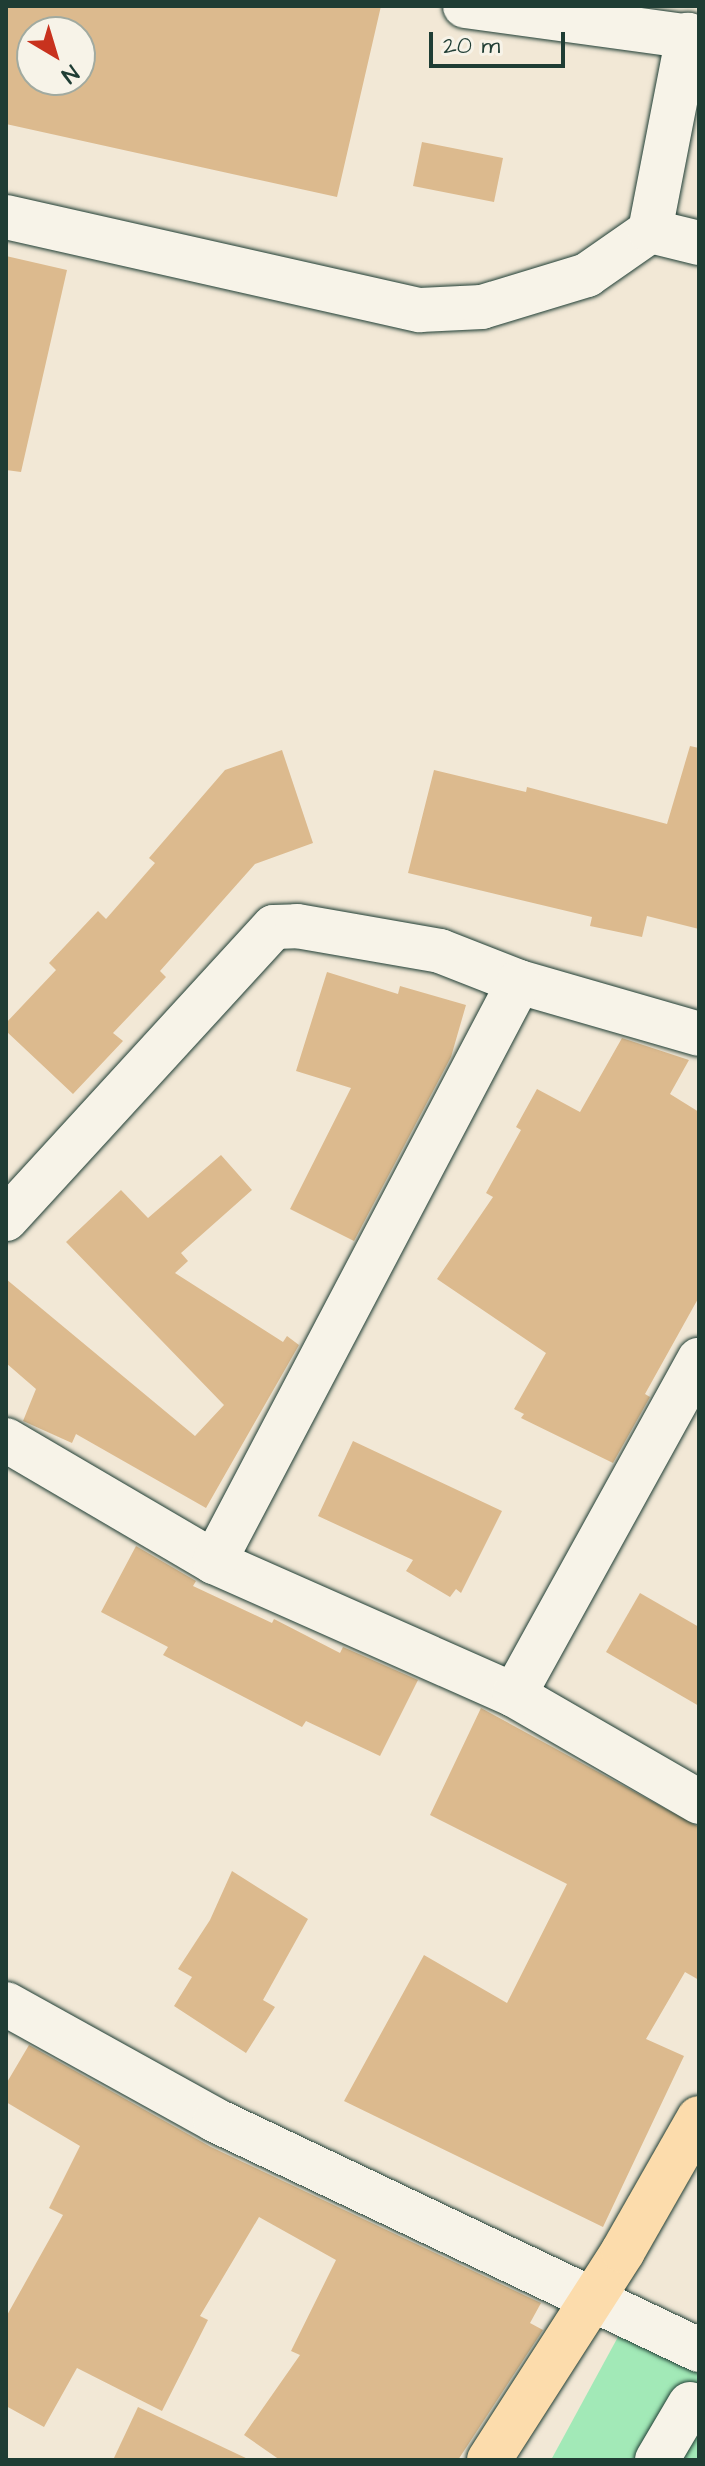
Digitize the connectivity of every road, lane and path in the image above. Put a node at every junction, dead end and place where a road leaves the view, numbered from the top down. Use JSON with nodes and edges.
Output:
{"nodes":[{"id":1,"x":465,"y":6,"type":"edge"},
{"id":2,"x":693,"y":37,"type":"edge"},
{"id":3,"x":6,"y":217,"type":"edge"},
{"id":4,"x":650,"y":231,"type":"junction"},
{"id":5,"x":699,"y":243,"type":"edge"},
{"id":6,"x":519,"y":982,"type":"junction"},
{"id":7,"x":699,"y":1034,"type":"edge"},
{"id":8,"x":6,"y":1219,"type":"edge"},
{"id":9,"x":699,"y":1360,"type":"edge"},
{"id":10,"x":6,"y":1440,"type":"edge"},
{"id":11,"x":214,"y":1562,"type":"junction"},
{"id":12,"x":514,"y":1695,"type":"junction"},
{"id":13,"x":699,"y":1802,"type":"edge"},
{"id":14,"x":6,"y":2004,"type":"edge"},
{"id":15,"x":699,"y":2118,"type":"edge"},
{"id":16,"x":593,"y":2298,"type":"junction"},
{"id":17,"x":699,"y":2350,"type":"edge"},
{"id":18,"x":690,"y":2404,"type":"dead end"},
{"id":19,"x":489,"y":2460,"type":"edge"},
{"id":20,"x":657,"y":2460,"type":"edge"}],
"edges":[{"from":1,"to":2,"type":"street"},
{"from":2,"to":4,"type":"street"},
{"from":3,"to":4,"type":"street"},
{"from":4,"to":5,"type":"street"},
{"from":6,"to":7,"type":"street"},
{"from":6,"to":8,"type":"street"},
{"from":6,"to":11,"type":"street"},
{"from":9,"to":12,"type":"street"},
{"from":10,"to":11,"type":"street"},
{"from":11,"to":12,"type":"street"},
{"from":12,"to":13,"type":"street"},
{"from":14,"to":16,"type":"street"},
{"from":15,"to":16,"type":"main road"},
{"from":16,"to":17,"type":"street"},
{"from":16,"to":19,"type":"main road"},
{"from":18,"to":20,"type":"street"}]}
